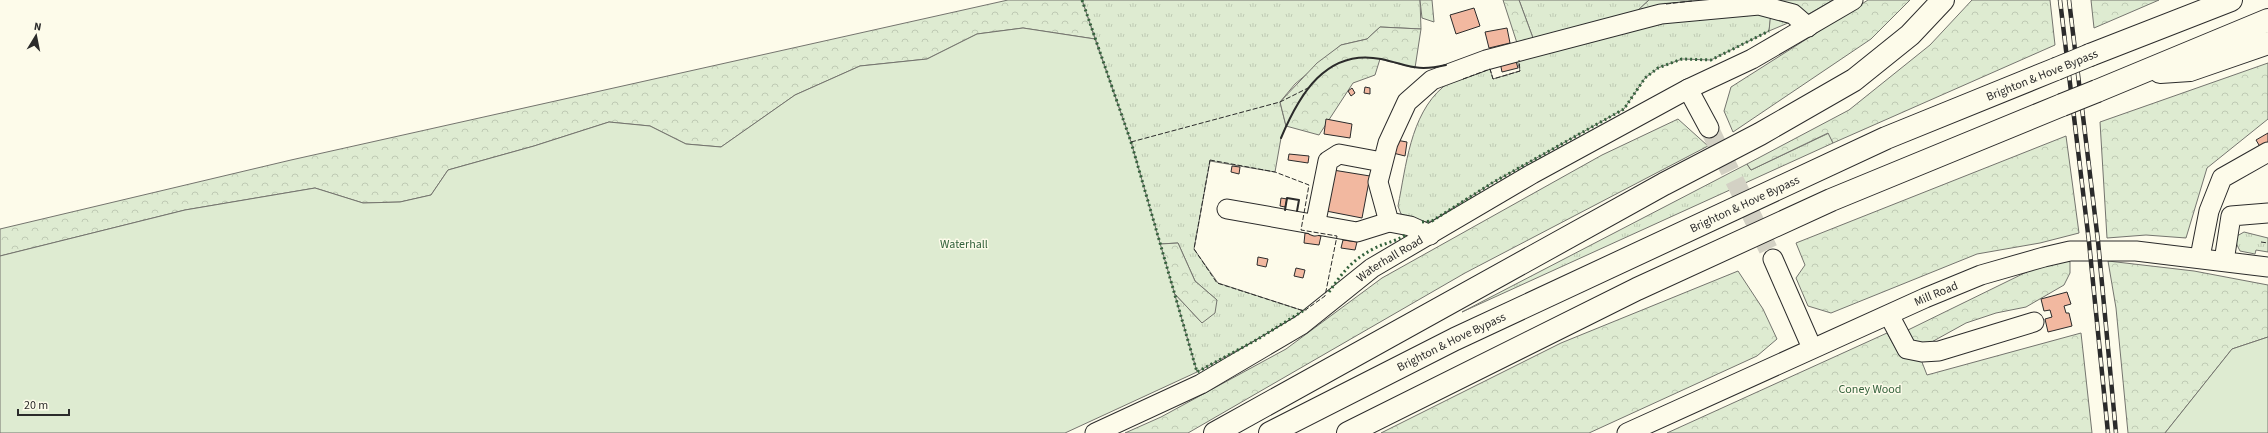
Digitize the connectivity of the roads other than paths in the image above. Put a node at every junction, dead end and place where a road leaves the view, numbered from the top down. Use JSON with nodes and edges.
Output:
{"nodes":[{"id":1,"x":1853,"y":0,"type":"edge"},
{"id":2,"x":1943,"y":0,"type":"edge"},
{"id":3,"x":2223,"y":2,"type":"edge"},
{"id":4,"x":2268,"y":20,"type":"edge"},
{"id":5,"x":1808,"y":27,"type":"junction"},
{"id":6,"x":2268,"y":43,"type":"edge"},
{"id":7,"x":2232,"y":45,"type":"junction"},
{"id":8,"x":1688,"y":89,"type":"junction"},
{"id":9,"x":1710,"y":128,"type":"tunnel mouth"},
{"id":10,"x":2268,"y":152,"type":"edge"},
{"id":11,"x":1382,"y":162,"type":"junction"},
{"id":12,"x":1227,"y":209,"type":"dead end"},
{"id":13,"x":2268,"y":213,"type":"edge"},
{"id":14,"x":1389,"y":222,"type":"junction"},
{"id":15,"x":1315,"y":226,"type":"junction"},
{"id":16,"x":1430,"y":235,"type":"junction"},
{"id":17,"x":2200,"y":257,"type":"junction"},
{"id":18,"x":1773,"y":259,"type":"tunnel mouth"},
{"id":19,"x":2224,"y":260,"type":"junction"},
{"id":20,"x":2268,"y":267,"type":"edge"},
{"id":21,"x":1889,"y":315,"type":"junction"},
{"id":22,"x":2034,"y":322,"type":"dead end"},
{"id":23,"x":1812,"y":348,"type":"junction"},
{"id":24,"x":1095,"y":433,"type":"edge"},
{"id":25,"x":1215,"y":433,"type":"edge"},
{"id":26,"x":1270,"y":433,"type":"edge"},
{"id":27,"x":1348,"y":433,"type":"edge"},
{"id":28,"x":1626,"y":433,"type":"edge"}],
"edges":[{"from":1,"to":5,"type":"street","name":"Waterhall Road"},
{"from":2,"to":25,"type":"highway"},
{"from":3,"to":26,"type":"highway","name":"Brighton & Hove Bypass","bridge":true},
{"from":4,"to":7,"type":"highway"},
{"from":5,"to":8,"type":"street","name":"Waterhall Road"},
{"from":5,"to":11,"type":"street"},
{"from":6,"to":7,"type":"highway"},
{"from":7,"to":27,"type":"highway","bridge":true},
{"from":8,"to":9,"type":"street"},
{"from":8,"to":16,"type":"street","name":"Waterhall Road"},
{"from":10,"to":17,"type":"street"},
{"from":11,"to":14,"type":"street"},
{"from":11,"to":15,"type":"street"},
{"from":12,"to":15,"type":"street"},
{"from":13,"to":19,"type":"street"},
{"from":14,"to":15,"type":"street"},
{"from":14,"to":16,"type":"street"},
{"from":16,"to":24,"type":"street","name":"Waterhall Road"},
{"from":17,"to":19,"type":"street","name":"Mill Road"},
{"from":17,"to":21,"type":"street","name":"Mill Road"},
{"from":18,"to":23,"type":"street"},
{"from":19,"to":20,"type":"street","name":"Mill Road"},
{"from":21,"to":22,"type":"street"},
{"from":21,"to":23,"type":"street","name":"Mill Road"},
{"from":23,"to":28,"type":"street","name":"Mill Road"}]}
